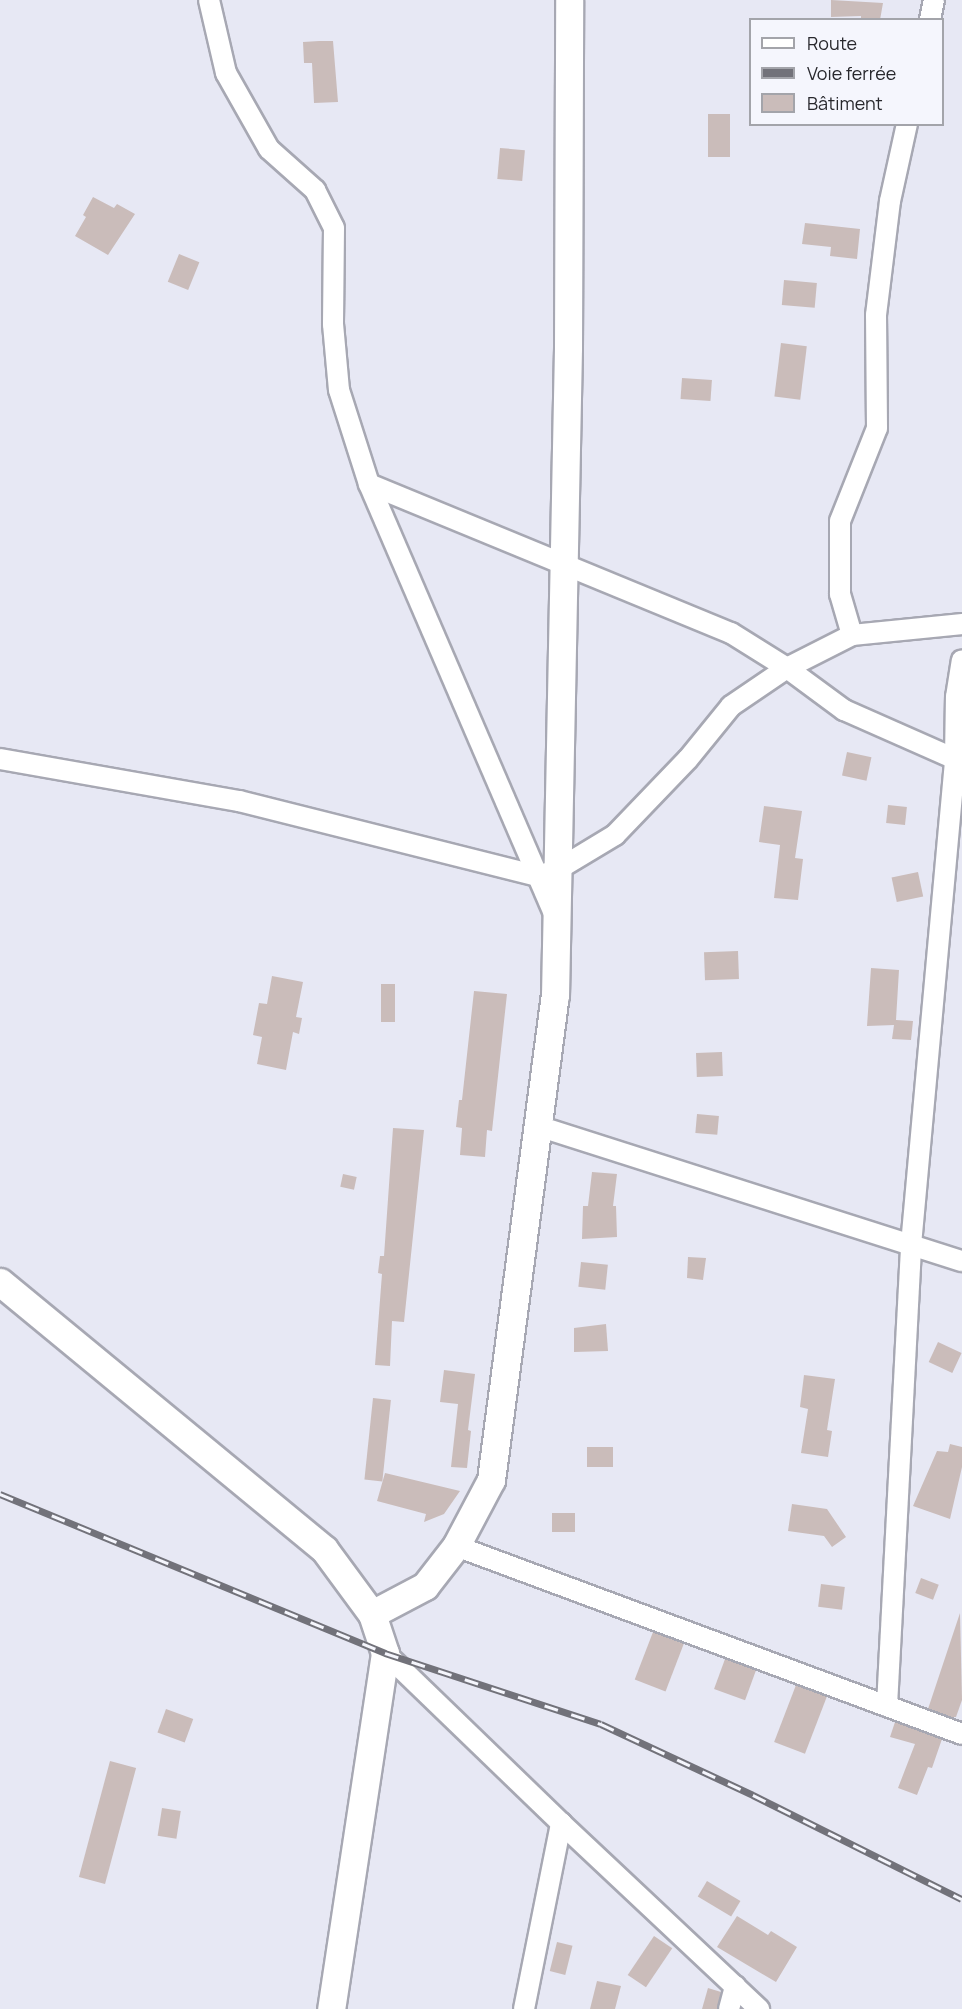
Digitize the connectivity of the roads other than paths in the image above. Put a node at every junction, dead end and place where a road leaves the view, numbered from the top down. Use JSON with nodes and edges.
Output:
{"nodes":[{"id":1,"x":209,"y":0,"type":"edge"},
{"id":2,"x":569,"y":0,"type":"edge"},
{"id":3,"x":934,"y":0,"type":"edge"},
{"id":4,"x":930,"y":18,"type":"edge"},
{"id":5,"x":907,"y":126,"type":"edge"},
{"id":6,"x":369,"y":484,"type":"junction"},
{"id":7,"x":563,"y":564,"type":"junction"},
{"id":8,"x":962,"y":624,"type":"edge"},
{"id":9,"x":852,"y":635,"type":"junction"},
{"id":10,"x":962,"y":660,"type":"edge"},
{"id":11,"x":787,"y":668,"type":"junction"},
{"id":12,"x":0,"y":759,"type":"edge"},
{"id":13,"x":955,"y":759,"type":"junction"},
{"id":14,"x":548,"y":873,"type":"junction"},
{"id":15,"x":538,"y":1126,"type":"junction"},
{"id":16,"x":911,"y":1245,"type":"junction"},
{"id":17,"x":962,"y":1261,"type":"edge"},
{"id":18,"x":0,"y":1282,"type":"edge"},
{"id":19,"x":456,"y":1546,"type":"junction"},
{"id":20,"x":372,"y":1614,"type":"junction"},
{"id":21,"x":385,"y":1653,"type":"junction"},
{"id":22,"x":887,"y":1706,"type":"junction"},
{"id":23,"x":962,"y":1734,"type":"edge"},
{"id":24,"x":561,"y":1823,"type":"junction"},
{"id":25,"x":735,"y":1986,"type":"junction"},
{"id":26,"x":331,"y":2009,"type":"edge"},
{"id":27,"x":524,"y":2009,"type":"edge"},
{"id":28,"x":729,"y":2009,"type":"edge"},
{"id":29,"x":759,"y":2009,"type":"edge"}],
"edges":[{"from":1,"to":6,"type":"street"},
{"from":2,"to":7,"type":"main road"},
{"from":3,"to":4,"type":"street"},
{"from":5,"to":9,"type":"street"},
{"from":6,"to":7,"type":"street"},
{"from":6,"to":14,"type":"street"},
{"from":7,"to":11,"type":"street"},
{"from":7,"to":14,"type":"main road"},
{"from":8,"to":9,"type":"street"},
{"from":9,"to":11,"type":"street"},
{"from":10,"to":13,"type":"street"},
{"from":11,"to":13,"type":"street"},
{"from":11,"to":14,"type":"street"},
{"from":12,"to":14,"type":"street"},
{"from":13,"to":16,"type":"street"},
{"from":14,"to":15,"type":"main road"},
{"from":15,"to":16,"type":"street"},
{"from":15,"to":19,"type":"main road"},
{"from":16,"to":17,"type":"street"},
{"from":16,"to":22,"type":"street"},
{"from":18,"to":20,"type":"main road"},
{"from":19,"to":20,"type":"main road"},
{"from":19,"to":22,"type":"street"},
{"from":20,"to":21,"type":"main road"},
{"from":21,"to":24,"type":"street"},
{"from":21,"to":26,"type":"main road"},
{"from":22,"to":23,"type":"street"},
{"from":24,"to":25,"type":"street"},
{"from":24,"to":27,"type":"street"},
{"from":25,"to":28,"type":"street"},
{"from":25,"to":29,"type":"street"}]}
